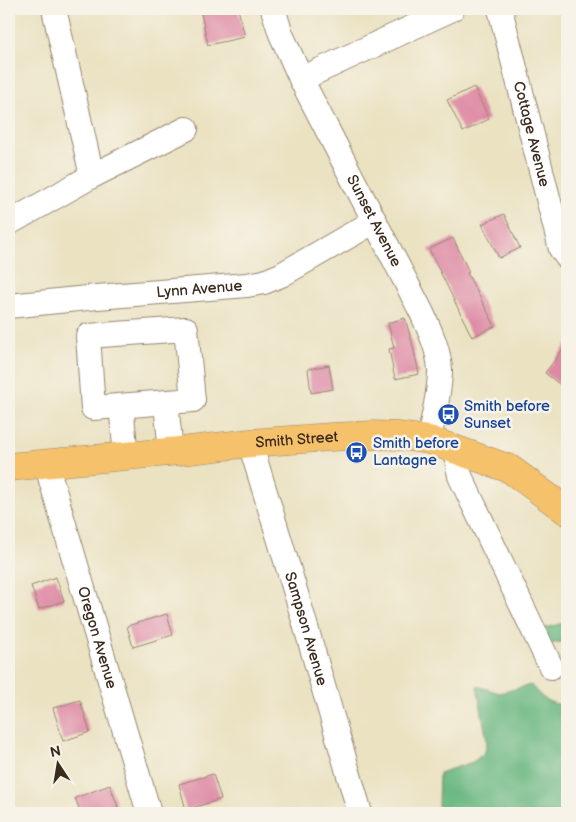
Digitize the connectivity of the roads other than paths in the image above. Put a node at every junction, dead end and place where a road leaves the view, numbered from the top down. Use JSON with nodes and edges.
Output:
{"nodes":[{"id":1,"x":54,"y":9,"type":"edge"},
{"id":2,"x":273,"y":9,"type":"edge"},
{"id":3,"x":452,"y":9,"type":"edge"},
{"id":4,"x":500,"y":9,"type":"edge"},
{"id":5,"x":301,"y":79,"type":"junction"},
{"id":6,"x":186,"y":129,"type":"dead end"},
{"id":7,"x":92,"y":176,"type":"junction"},
{"id":8,"x":375,"y":222,"type":"junction"},
{"id":9,"x":9,"y":223,"type":"edge"},
{"id":10,"x":565,"y":249,"type":"edge"},
{"id":11,"x":9,"y":306,"type":"edge"},
{"id":12,"x":166,"y":402,"type":"junction"},
{"id":13,"x":121,"y":406,"type":"junction"},
{"id":14,"x":429,"y":440,"type":"junction"},
{"id":15,"x":250,"y":444,"type":"junction"},
{"id":16,"x":455,"y":448,"type":"junction"},
{"id":17,"x":171,"y":452,"type":"junction"},
{"id":18,"x":126,"y":456,"type":"junction"},
{"id":19,"x":46,"y":463,"type":"junction"},
{"id":20,"x":9,"y":467,"type":"edge"},
{"id":21,"x":567,"y":511,"type":"edge"},
{"id":22,"x":552,"y":667,"type":"dead end"},
{"id":23,"x":148,"y":813,"type":"edge"},
{"id":24,"x":360,"y":813,"type":"edge"}],
"edges":[{"from":1,"to":7,"type":"street"},
{"from":2,"to":5,"type":"street","name":"Sunset Avenue"},
{"from":3,"to":5,"type":"street"},
{"from":4,"to":10,"type":"street","name":"Cottage Avenue"},
{"from":5,"to":8,"type":"street","name":"Sunset Avenue"},
{"from":6,"to":7,"type":"street"},
{"from":7,"to":9,"type":"street"},
{"from":8,"to":11,"type":"street","name":"Lynn Avenue"},
{"from":8,"to":14,"type":"street","name":"Sunset Avenue"},
{"from":12,"to":13,"type":"street"},
{"from":12,"to":13,"type":"street"},
{"from":12,"to":17,"type":"street"},
{"from":13,"to":18,"type":"street"},
{"from":14,"to":15,"type":"main road","name":"Smith Street"},
{"from":14,"to":16,"type":"main road","name":"Smith Street"},
{"from":15,"to":17,"type":"main road","name":"Smith Street"},
{"from":15,"to":24,"type":"street","name":"Sampson Avenue"},
{"from":16,"to":21,"type":"main road","name":"Smith Street"},
{"from":16,"to":22,"type":"street"},
{"from":17,"to":18,"type":"main road","name":"Smith Street"},
{"from":18,"to":19,"type":"main road","name":"Smith Street"},
{"from":19,"to":20,"type":"main road","name":"Smith Street"},
{"from":19,"to":23,"type":"street","name":"Oregon Avenue"}]}
